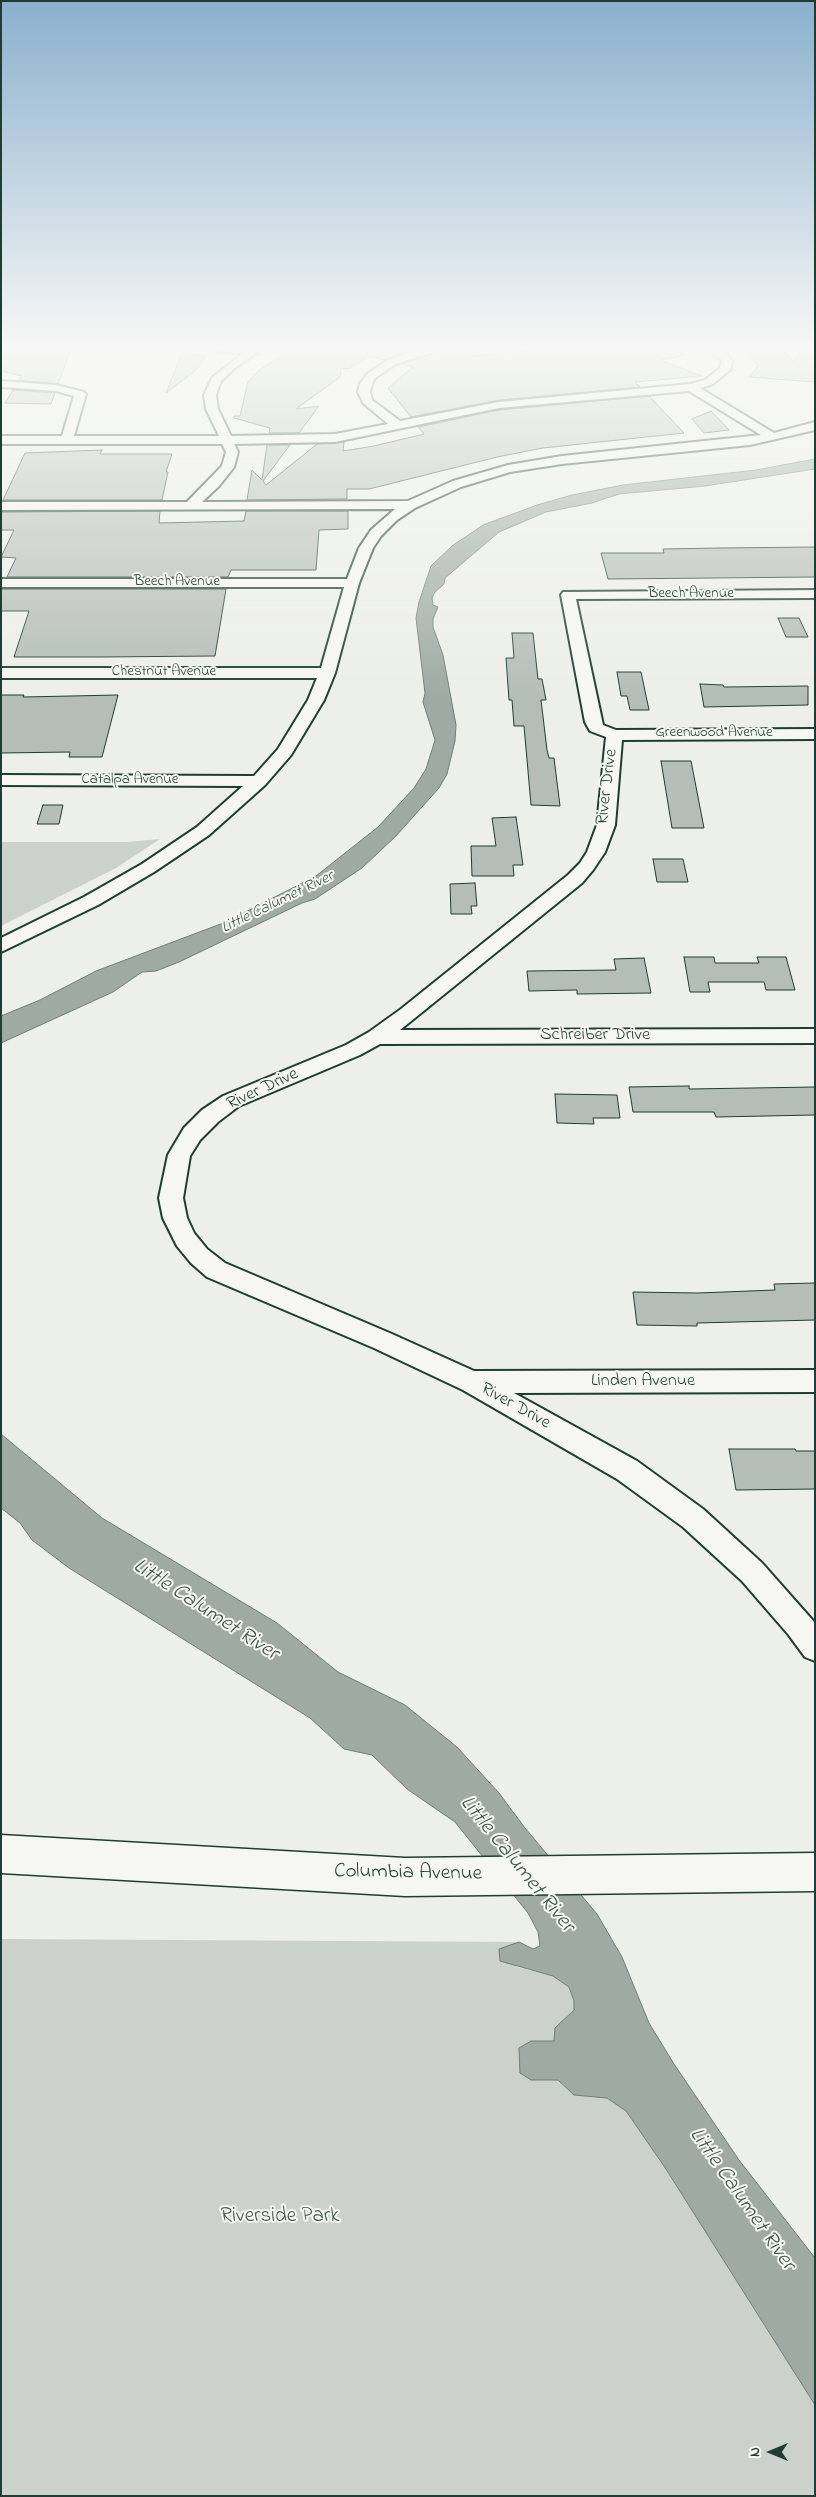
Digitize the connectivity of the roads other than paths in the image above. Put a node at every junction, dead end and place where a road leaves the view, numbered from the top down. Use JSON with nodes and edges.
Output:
{"nodes":[{"id":1,"x":229,"y":464,"type":"edge"},
{"id":2,"x":539,"y":464,"type":"edge"},
{"id":3,"x":191,"y":505,"type":"junction"},
{"id":4,"x":410,"y":505,"type":"junction"},
{"id":5,"x":1,"y":506,"type":"edge"},
{"id":6,"x":352,"y":583,"type":"junction"},
{"id":7,"x":1,"y":584,"type":"edge"},
{"id":8,"x":815,"y":594,"type":"edge"},
{"id":9,"x":568,"y":595,"type":"joint"},
{"id":10,"x":1,"y":673,"type":"edge"},
{"id":11,"x":327,"y":673,"type":"junction"},
{"id":12,"x":815,"y":734,"type":"edge"},
{"id":13,"x":614,"y":735,"type":"junction"},
{"id":14,"x":1,"y":780,"type":"edge"},
{"id":15,"x":259,"y":781,"type":"junction"},
{"id":16,"x":1,"y":946,"type":"edge"},
{"id":17,"x":815,"y":1036,"type":"edge"},
{"id":18,"x":376,"y":1037,"type":"junction"},
{"id":19,"x":472,"y":1382,"type":"junction"},
{"id":20,"x":815,"y":1382,"type":"edge"},
{"id":21,"x":815,"y":1647,"type":"edge"},
{"id":22,"x":1,"y":1854,"type":"edge"},
{"id":23,"x":815,"y":1872,"type":"edge"}],
"edges":[{"from":1,"to":3,"type":"street"},
{"from":2,"to":4,"type":"street"},
{"from":3,"to":4,"type":"street"},
{"from":3,"to":5,"type":"street"},
{"from":4,"to":6,"type":"street"},
{"from":6,"to":7,"type":"street","name":"Beech Avenue"},
{"from":6,"to":11,"type":"street"},
{"from":8,"to":9,"type":"street","name":"Beech Avenue"},
{"from":9,"to":13,"type":"street","name":"River Drive"},
{"from":10,"to":11,"type":"street","name":"Chestnut Avenue"},
{"from":11,"to":15,"type":"street"},
{"from":12,"to":13,"type":"street","name":"Greenwood Avenue"},
{"from":13,"to":18,"type":"street","name":"River Drive"},
{"from":14,"to":15,"type":"street","name":"Catalpa Avenue"},
{"from":15,"to":16,"type":"street"},
{"from":17,"to":18,"type":"street","name":"Schreiber Drive"},
{"from":18,"to":19,"type":"street","name":"River Drive"},
{"from":19,"to":20,"type":"street","name":"Linden Avenue"},
{"from":19,"to":21,"type":"street","name":"River Drive"},
{"from":22,"to":23,"type":"street","name":"Columbia Avenue"}]}
